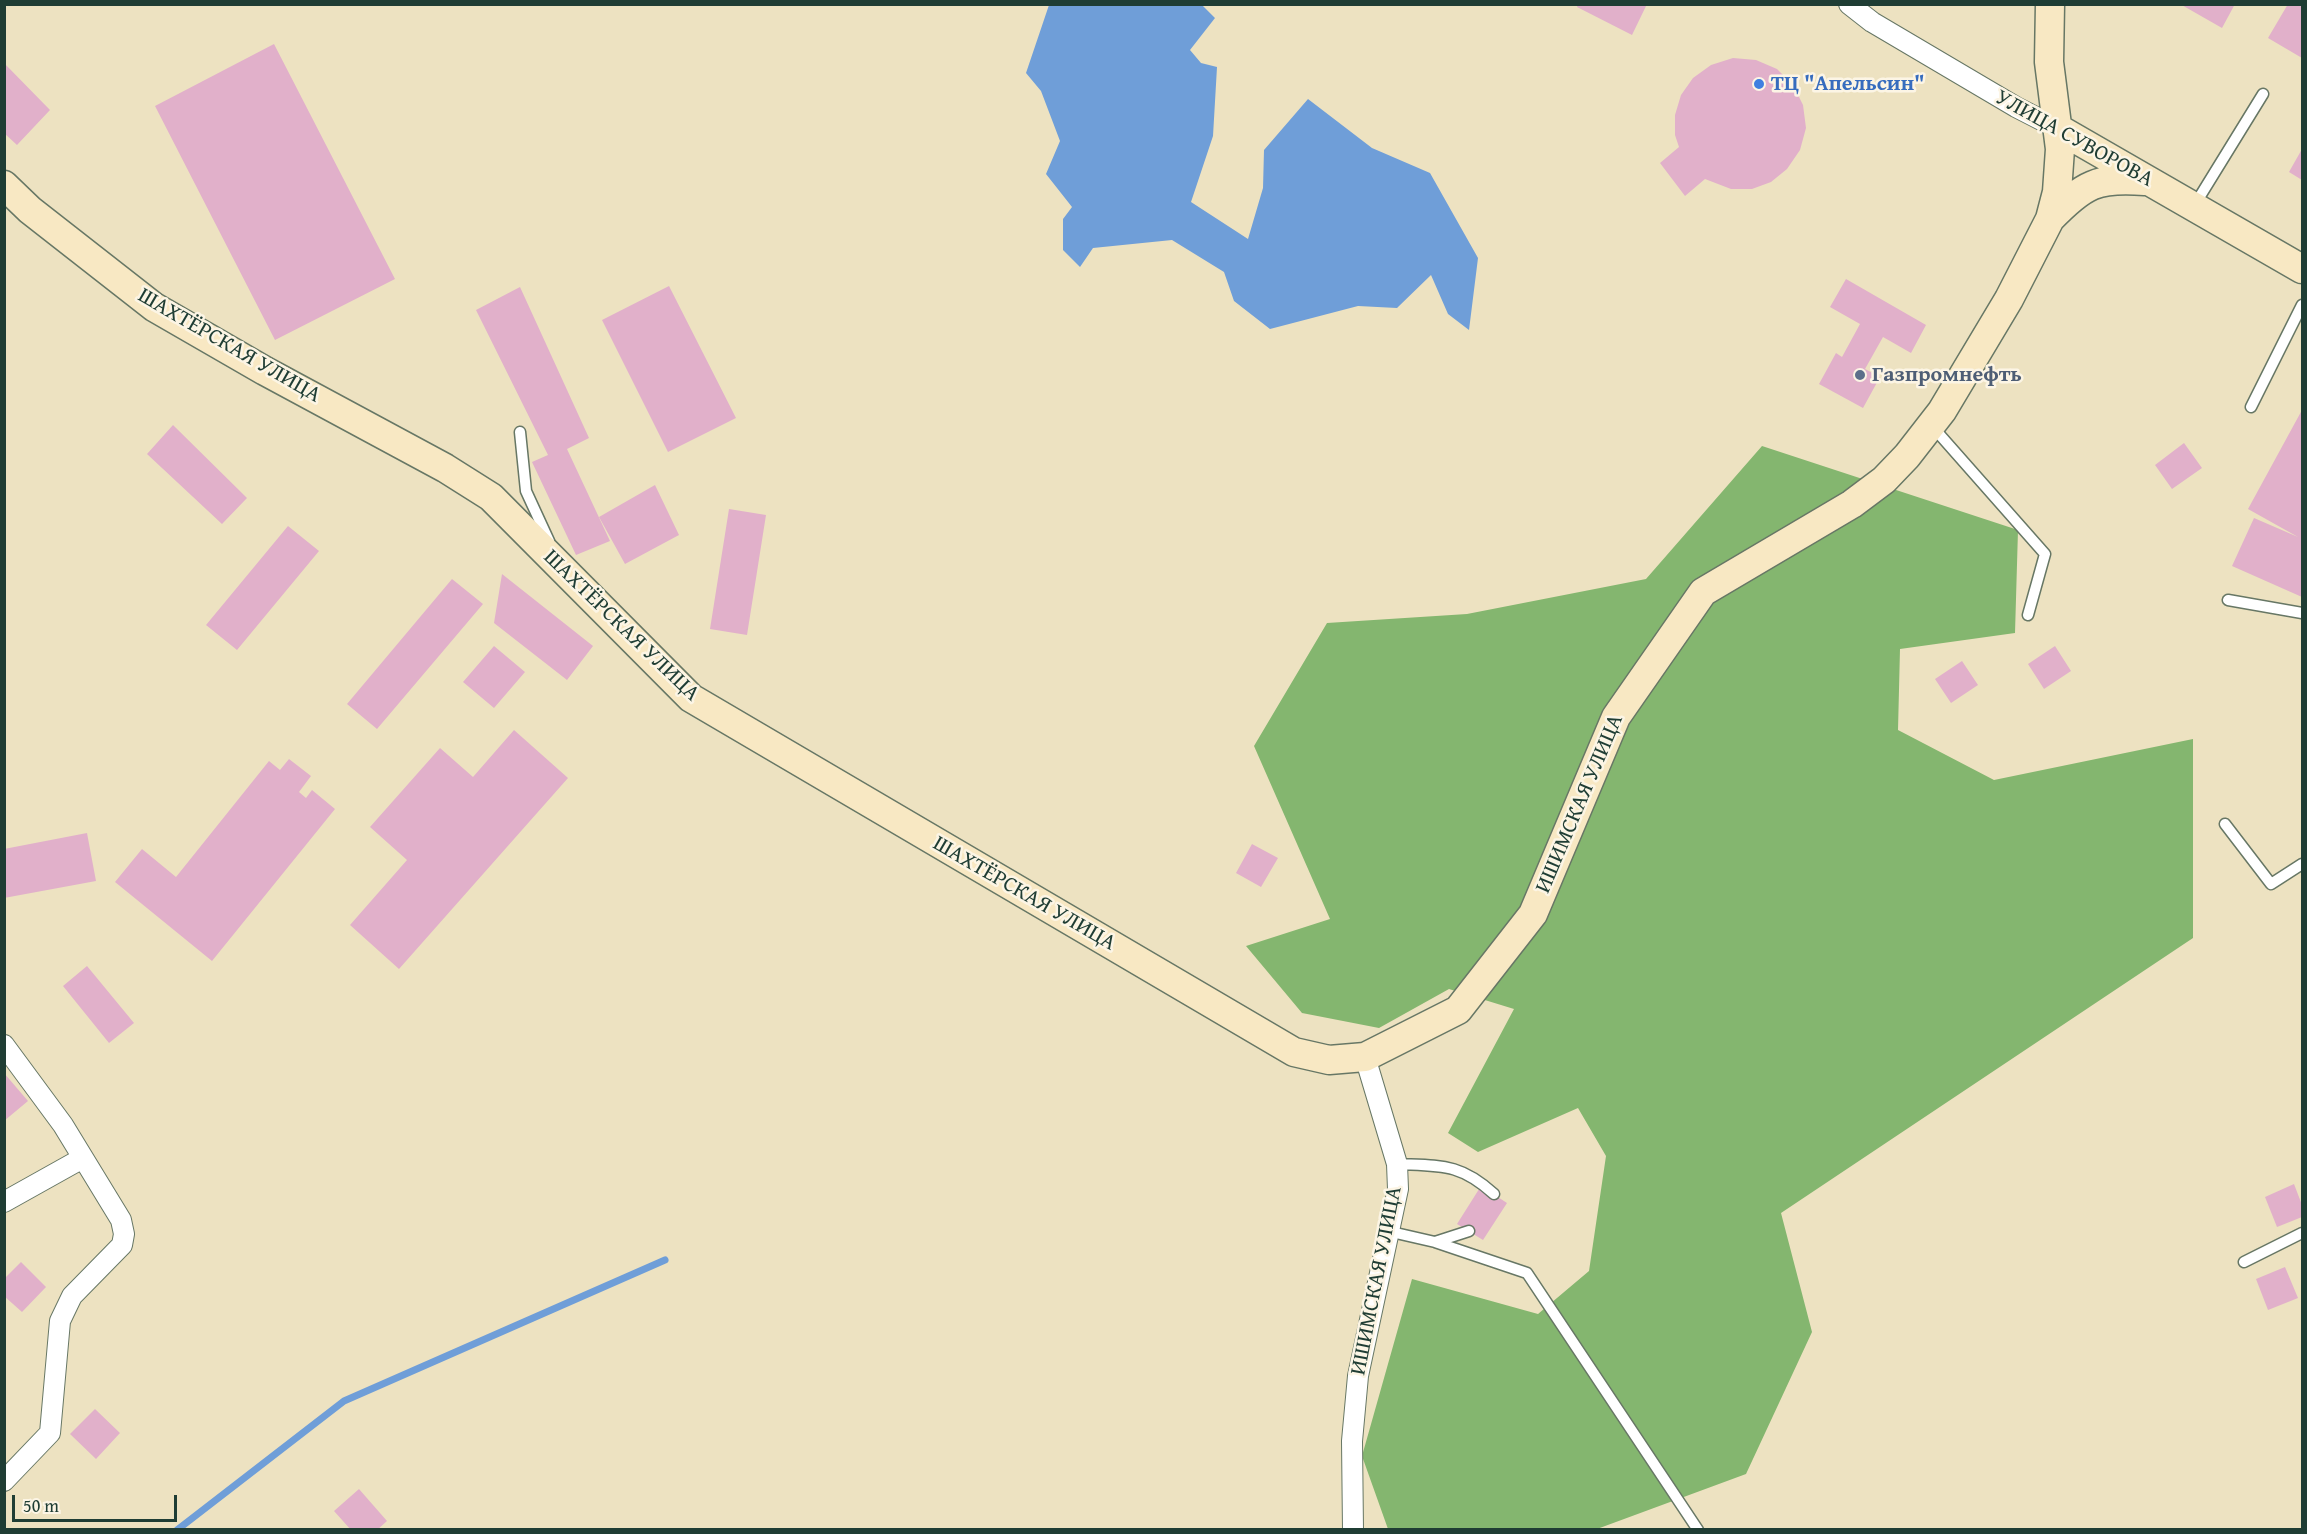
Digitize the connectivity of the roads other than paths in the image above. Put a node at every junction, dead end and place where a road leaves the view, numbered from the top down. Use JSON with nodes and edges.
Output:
{"nodes":[{"id":1,"x":1849,"y":4,"type":"edge"},
{"id":2,"x":2050,"y":4,"type":"edge"},
{"id":3,"x":2263,"y":94,"type":"dead end"},
{"id":4,"x":2057,"y":128,"type":"junction"},
{"id":5,"x":2150,"y":181,"type":"junction"},
{"id":6,"x":4,"y":185,"type":"edge"},
{"id":7,"x":2194,"y":206,"type":"junction"},
{"id":8,"x":2050,"y":219,"type":"junction"},
{"id":9,"x":2302,"y":269,"type":"edge"},
{"id":10,"x":2302,"y":305,"type":"edge"},
{"id":11,"x":2251,"y":407,"type":"dead end"},
{"id":12,"x":1932,"y":426,"type":"junction"},
{"id":13,"x":520,"y":432,"type":"dead end"},
{"id":14,"x":562,"y":569,"type":"junction"},
{"id":15,"x":2228,"y":600,"type":"dead end"},
{"id":16,"x":2302,"y":614,"type":"edge"},
{"id":17,"x":2028,"y":615,"type":"dead end"},
{"id":18,"x":2225,"y":824,"type":"dead end"},
{"id":19,"x":2302,"y":864,"type":"edge"},
{"id":20,"x":4,"y":1046,"type":"edge"},
{"id":21,"x":1365,"y":1058,"type":"junction"},
{"id":22,"x":81,"y":1159,"type":"junction"},
{"id":23,"x":1397,"y":1164,"type":"junction"},
{"id":24,"x":1494,"y":1194,"type":"dead end"},
{"id":25,"x":4,"y":1202,"type":"edge"},
{"id":26,"x":1387,"y":1231,"type":"junction"},
{"id":27,"x":1469,"y":1231,"type":"dead end"},
{"id":28,"x":2302,"y":1233,"type":"edge"},
{"id":29,"x":1435,"y":1242,"type":"junction"},
{"id":30,"x":2244,"y":1262,"type":"dead end"},
{"id":31,"x":4,"y":1481,"type":"edge"},
{"id":32,"x":1351,"y":1528,"type":"edge"},
{"id":33,"x":1698,"y":1530,"type":"edge"}],
"edges":[{"from":1,"to":4,"type":"street","name":"УЛИЦА СУВОРОВА"},
{"from":2,"to":4,"type":"main road","name":"ИШИМСКАЯ УЛИЦА"},
{"from":3,"to":7,"type":"lane"},
{"from":4,"to":5,"type":"main road","name":"УЛИЦА СУВОРОВА"},
{"from":4,"to":8,"type":"main road","name":"ИШИМСКАЯ УЛИЦА"},
{"from":5,"to":7,"type":"main road","name":"УЛИЦА СУВОРОВА"},
{"from":5,"to":8,"type":"main road"},
{"from":6,"to":14,"type":"main road","name":"ШАХТЁРСКАЯ УЛИЦА"},
{"from":7,"to":9,"type":"main road","name":"УЛИЦА СУВОРОВА"},
{"from":8,"to":12,"type":"main road","name":"ИШИМСКАЯ УЛИЦА"},
{"from":10,"to":11,"type":"lane"},
{"from":12,"to":17,"type":"lane"},
{"from":12,"to":21,"type":"main road","name":"ИШИМСКАЯ УЛИЦА"},
{"from":13,"to":14,"type":"lane"},
{"from":14,"to":21,"type":"main road","name":"ШАХТЁРСКАЯ УЛИЦА"},
{"from":15,"to":16,"type":"lane"},
{"from":18,"to":19,"type":"lane"},
{"from":20,"to":22,"type":"street"},
{"from":21,"to":23,"type":"street","name":"ИШИМСКАЯ УЛИЦА"},
{"from":22,"to":25,"type":"street"},
{"from":22,"to":31,"type":"street"},
{"from":23,"to":24,"type":"lane"},
{"from":23,"to":26,"type":"street","name":"ИШИМСКАЯ УЛИЦА"},
{"from":26,"to":29,"type":"lane"},
{"from":26,"to":32,"type":"street","name":"ИШИМСКАЯ УЛИЦА"},
{"from":27,"to":29,"type":"lane"},
{"from":28,"to":30,"type":"lane"},
{"from":29,"to":33,"type":"lane"}]}
